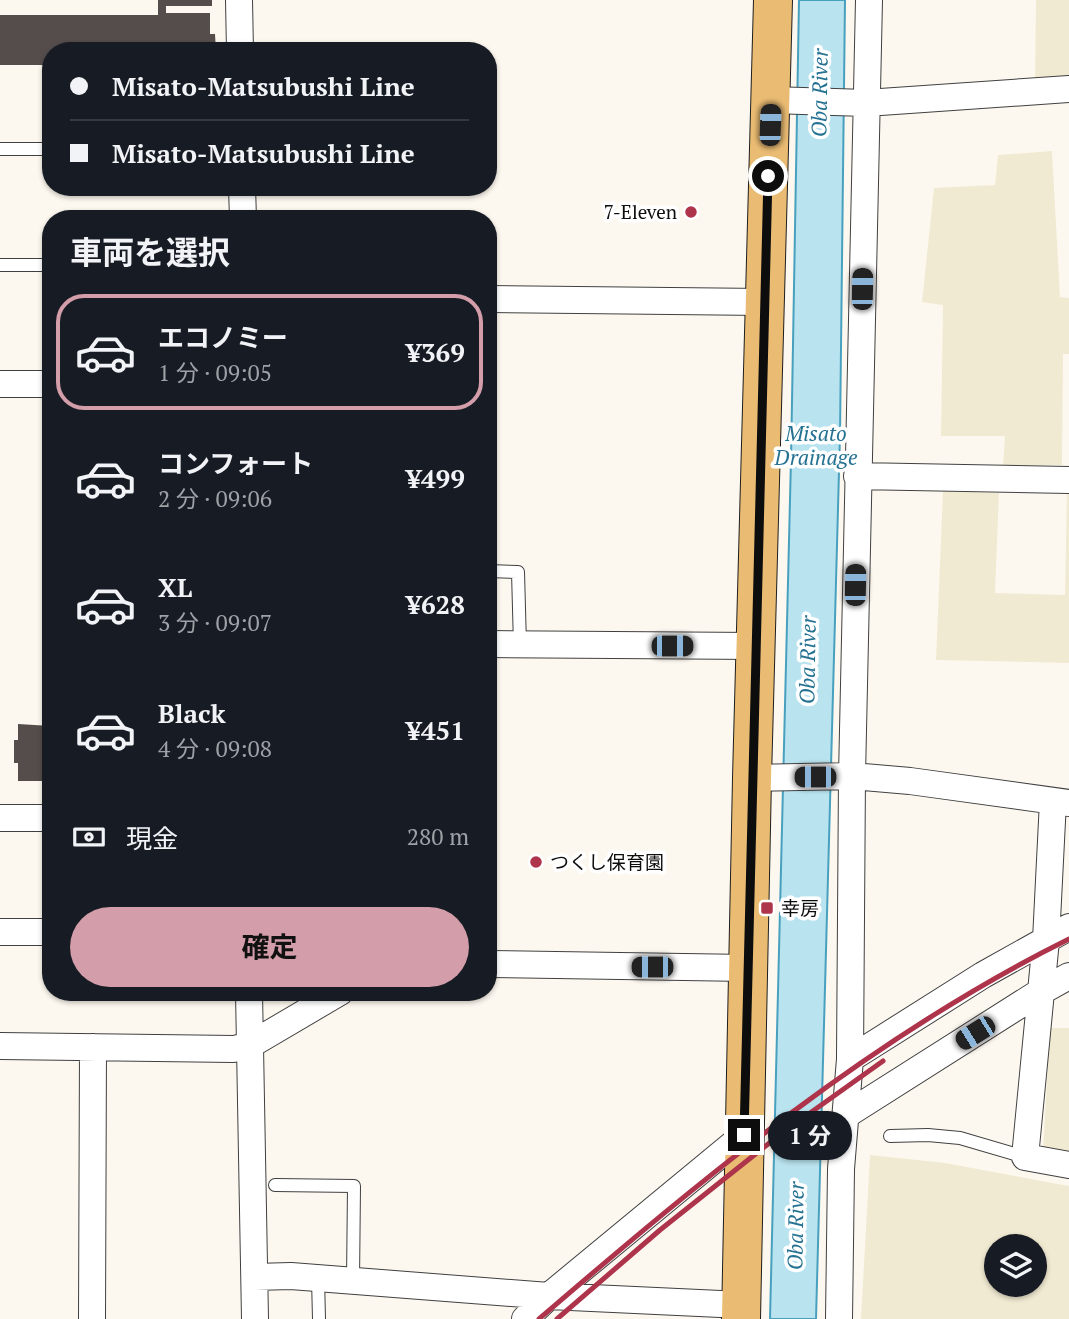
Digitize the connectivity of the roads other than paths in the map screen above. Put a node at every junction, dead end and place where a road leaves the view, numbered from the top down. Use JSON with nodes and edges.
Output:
{"nodes":[{"id":1,"x":239,"y":0,"type":"edge"},
{"id":2,"x":773,"y":0,"type":"edge"},
{"id":3,"x":869,"y":0,"type":"edge"},
{"id":4,"x":240,"y":42,"type":"edge"},
{"id":5,"x":1069,"y":89,"type":"edge"},
{"id":6,"x":779,"y":100,"type":"junction"},
{"id":7,"x":860,"y":102,"type":"junction"},
{"id":8,"x":0,"y":149,"type":"edge"},
{"id":9,"x":42,"y":149,"type":"edge"},
{"id":10,"x":0,"y":265,"type":"edge"},
{"id":11,"x":42,"y":265,"type":"edge"},
{"id":12,"x":497,"y":299,"type":"edge"},
{"id":13,"x":764,"y":302,"type":"junction"},
{"id":14,"x":0,"y":384,"type":"edge"},
{"id":15,"x":42,"y":384,"type":"edge"},
{"id":16,"x":857,"y":476,"type":"junction"},
{"id":17,"x":1069,"y":480,"type":"edge"},
{"id":18,"x":497,"y":571,"type":"edge"},
{"id":19,"x":497,"y":644,"type":"edge"},
{"id":20,"x":520,"y":645,"type":"junction"},
{"id":21,"x":756,"y":646,"type":"junction"},
{"id":22,"x":845,"y":777,"type":"junction"},
{"id":23,"x":761,"y":778,"type":"junction"},
{"id":24,"x":1061,"y":802,"type":"edge"},
{"id":25,"x":0,"y":818,"type":"edge"},
{"id":26,"x":42,"y":818,"type":"edge"},
{"id":27,"x":1069,"y":927,"type":"edge"},
{"id":28,"x":0,"y":932,"type":"edge"},
{"id":29,"x":42,"y":932,"type":"edge"},
{"id":30,"x":1046,"y":940,"type":"junction"},
{"id":31,"x":497,"y":964,"type":"edge"},
{"id":32,"x":748,"y":968,"type":"junction"},
{"id":33,"x":1069,"y":976,"type":"edge"},
{"id":34,"x":1040,"y":992,"type":"junction"},
{"id":35,"x":249,"y":1001,"type":"edge"},
{"id":36,"x":325,"y":1001,"type":"edge"},
{"id":37,"x":250,"y":1045,"type":"junction"},
{"id":38,"x":0,"y":1046,"type":"edge"},
{"id":39,"x":93,"y":1047,"type":"junction"},
{"id":40,"x":850,"y":1059,"type":"junction"},
{"id":41,"x":846,"y":1115,"type":"junction"},
{"id":42,"x":744,"y":1135,"type":"junction"},
{"id":43,"x":890,"y":1136,"type":"dead end"},
{"id":44,"x":1025,"y":1157,"type":"junction"},
{"id":45,"x":1069,"y":1165,"type":"edge"},
{"id":46,"x":275,"y":1185,"type":"dead end"},
{"id":47,"x":255,"y":1277,"type":"junction"},
{"id":48,"x":318,"y":1278,"type":"junction"},
{"id":49,"x":353,"y":1281,"type":"junction"},
{"id":50,"x":549,"y":1296,"type":"junction"},
{"id":51,"x":610,"y":1299,"type":"junction"},
{"id":52,"x":742,"y":1312,"type":"edge"},
{"id":53,"x":92,"y":1319,"type":"edge"},
{"id":54,"x":255,"y":1319,"type":"edge"},
{"id":55,"x":319,"y":1319,"type":"edge"},
{"id":56,"x":525,"y":1319,"type":"edge"},
{"id":57,"x":587,"y":1319,"type":"edge"},
{"id":58,"x":839,"y":1319,"type":"edge"}],
"edges":[{"from":1,"to":4,"type":"street"},
{"from":2,"to":6,"type":"main road"},
{"from":3,"to":7,"type":"street"},
{"from":5,"to":7,"type":"street"},
{"from":6,"to":7,"type":"street"},
{"from":6,"to":13,"type":"main road"},
{"from":7,"to":16,"type":"street"},
{"from":8,"to":9,"type":"lane"},
{"from":10,"to":11,"type":"lane"},
{"from":12,"to":13,"type":"street"},
{"from":13,"to":21,"type":"main road"},
{"from":14,"to":15,"type":"street"},
{"from":16,"to":17,"type":"street"},
{"from":16,"to":22,"type":"street"},
{"from":18,"to":20,"type":"lane"},
{"from":19,"to":20,"type":"street"},
{"from":20,"to":21,"type":"street"},
{"from":21,"to":23,"type":"main road"},
{"from":22,"to":23,"type":"street"},
{"from":22,"to":24,"type":"street"},
{"from":22,"to":40,"type":"street"},
{"from":23,"to":32,"type":"main road"},
{"from":24,"to":30,"type":"street"},
{"from":25,"to":26,"type":"street"},
{"from":27,"to":30,"type":"street"},
{"from":28,"to":29,"type":"street"},
{"from":30,"to":34,"type":"street"},
{"from":30,"to":40,"type":"street"},
{"from":31,"to":32,"type":"street"},
{"from":32,"to":42,"type":"main road"},
{"from":33,"to":34,"type":"street"},
{"from":34,"to":41,"type":"street"},
{"from":34,"to":44,"type":"street"},
{"from":35,"to":37,"type":"street"},
{"from":36,"to":37,"type":"street"},
{"from":37,"to":39,"type":"street"},
{"from":37,"to":47,"type":"street"},
{"from":38,"to":39,"type":"street"},
{"from":39,"to":53,"type":"street"},
{"from":40,"to":41,"type":"street"},
{"from":41,"to":58,"type":"street"},
{"from":42,"to":50,"type":"street"},
{"from":42,"to":52,"type":"main road"},
{"from":43,"to":44,"type":"lane"},
{"from":44,"to":45,"type":"street"},
{"from":46,"to":49,"type":"lane"},
{"from":47,"to":48,"type":"street"},
{"from":47,"to":54,"type":"street"},
{"from":48,"to":49,"type":"street"},
{"from":48,"to":55,"type":"lane"},
{"from":49,"to":50,"type":"street"},
{"from":50,"to":51,"type":"street"},
{"from":50,"to":56,"type":"street"},
{"from":51,"to":52,"type":"street"},
{"from":51,"to":57,"type":"street"}]}
